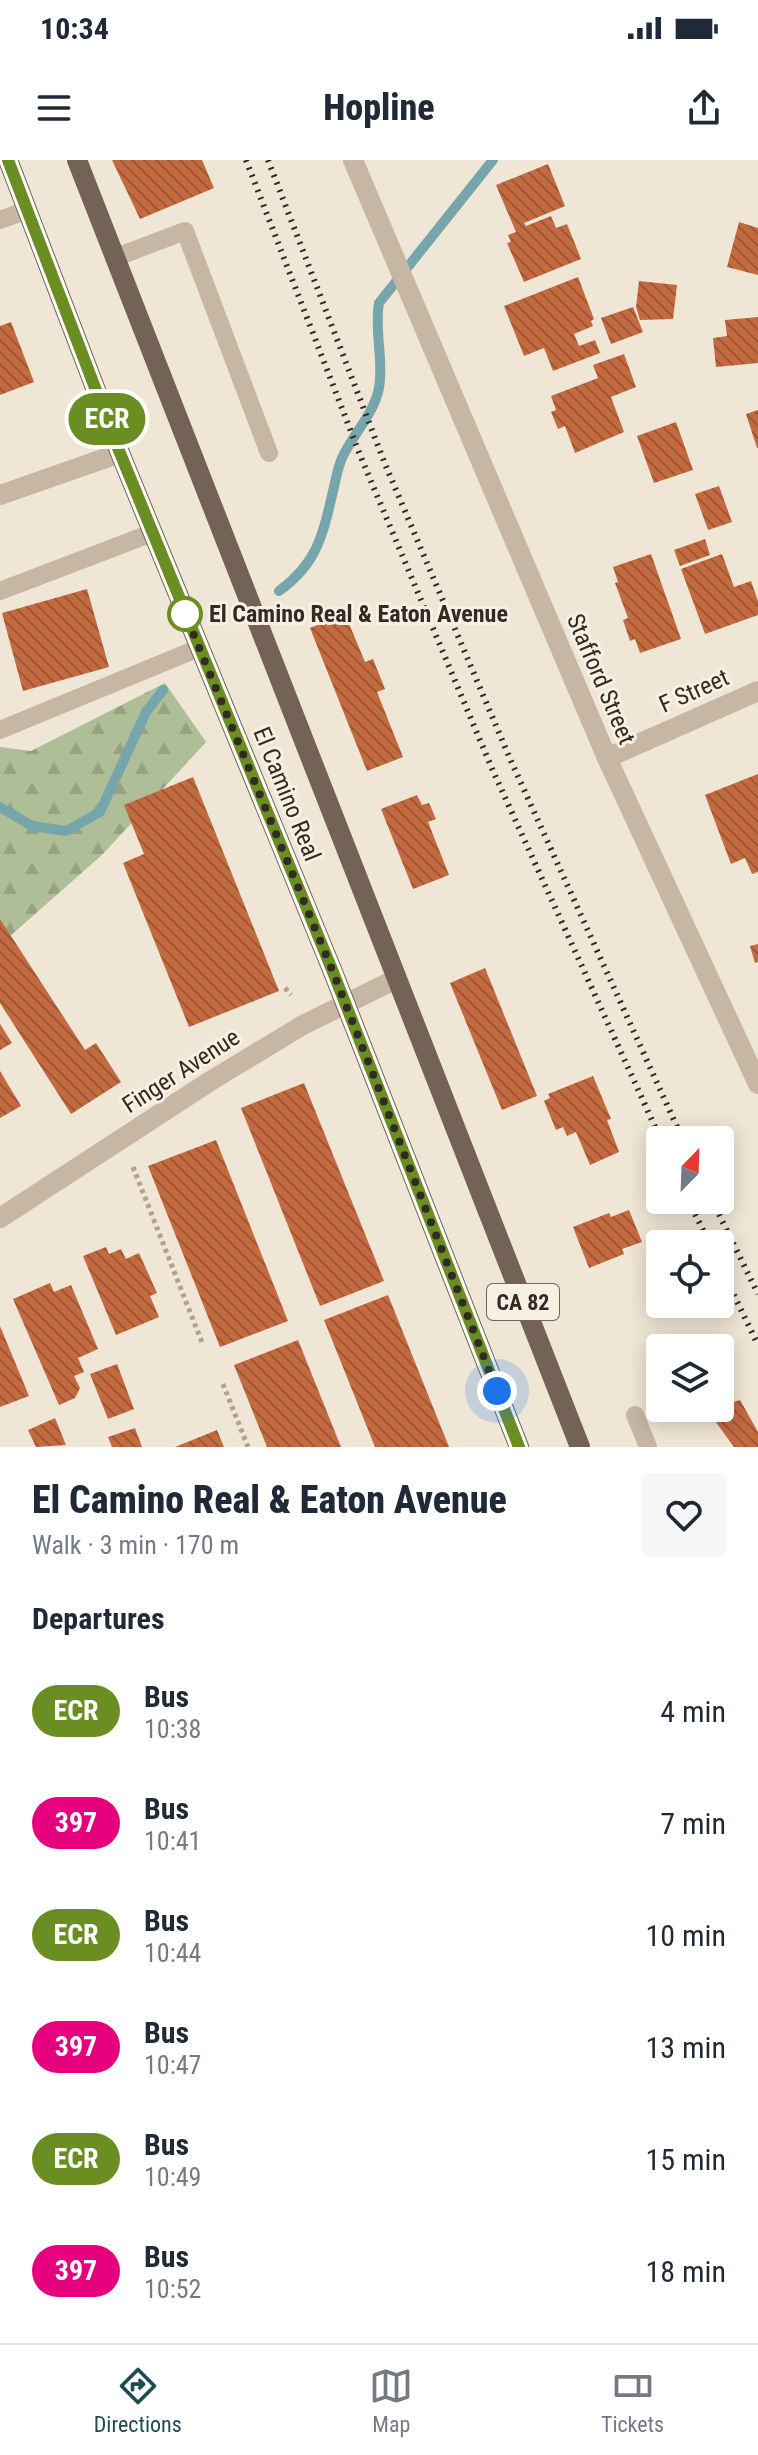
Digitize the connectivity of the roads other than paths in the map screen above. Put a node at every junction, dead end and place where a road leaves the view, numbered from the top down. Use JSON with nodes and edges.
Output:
{"nodes":[{"id":1,"x":8,"y":160,"type":"edge"},
{"id":2,"x":77,"y":160,"type":"edge"},
{"id":3,"x":353,"y":160,"type":"edge"},
{"id":4,"x":27,"y":210,"type":"junction"},
{"id":5,"x":0,"y":220,"type":"edge"},
{"id":6,"x":114,"y":258,"type":"junction"},
{"id":7,"x":120,"y":453,"type":"junction"},
{"id":8,"x":269,"y":453,"type":"dead end"},
{"id":9,"x":0,"y":495,"type":"edge"},
{"id":10,"x":152,"y":533,"type":"junction"},
{"id":11,"x":0,"y":591,"type":"edge"},
{"id":12,"x":199,"y":648,"type":"junction"},
{"id":13,"x":758,"y":691,"type":"edge"},
{"id":14,"x":0,"y":730,"type":"edge"},
{"id":15,"x":607,"y":758,"type":"junction"},
{"id":16,"x":396,"y":979,"type":"junction"},
{"id":17,"x":346,"y":1005,"type":"junction"},
{"id":18,"x":758,"y":1084,"type":"edge"},
{"id":19,"x":0,"y":1218,"type":"edge"},
{"id":20,"x":635,"y":1415,"type":"dead end"},
{"id":21,"x":519,"y":1447,"type":"edge"},
{"id":22,"x":580,"y":1447,"type":"edge"},
{"id":23,"x":648,"y":1447,"type":"edge"}],
"edges":[{"from":1,"to":4,"type":"main road","name":"El Camino Real","number":"CA 82"},
{"from":2,"to":6,"type":"main road","name":"El Camino Real","number":"CA 82"},
{"from":3,"to":15,"type":"street","name":"Stafford Street"},
{"from":4,"to":5,"type":"lane"},
{"from":4,"to":7,"type":"main road","name":"El Camino Real","number":"CA 82"},
{"from":6,"to":8,"type":"lane"},
{"from":6,"to":16,"type":"main road","name":"El Camino Real","number":"CA 82"},
{"from":7,"to":9,"type":"street"},
{"from":7,"to":10,"type":"main road","name":"El Camino Real","number":"CA 82"},
{"from":10,"to":11,"type":"lane"},
{"from":10,"to":12,"type":"main road","name":"El Camino Real","number":"CA 82"},
{"from":12,"to":14,"type":"lane"},
{"from":12,"to":17,"type":"main road","name":"El Camino Real","number":"CA 82"},
{"from":13,"to":15,"type":"street","name":"F Street"},
{"from":15,"to":18,"type":"street","name":"Stafford Street"},
{"from":16,"to":17,"type":"street","name":"Finger Avenue"},
{"from":16,"to":22,"type":"main road","name":"El Camino Real","number":"CA 82"},
{"from":17,"to":19,"type":"street","name":"Finger Avenue"},
{"from":17,"to":21,"type":"main road","name":"El Camino Real","number":"CA 82"},
{"from":20,"to":23,"type":"lane"}]}
